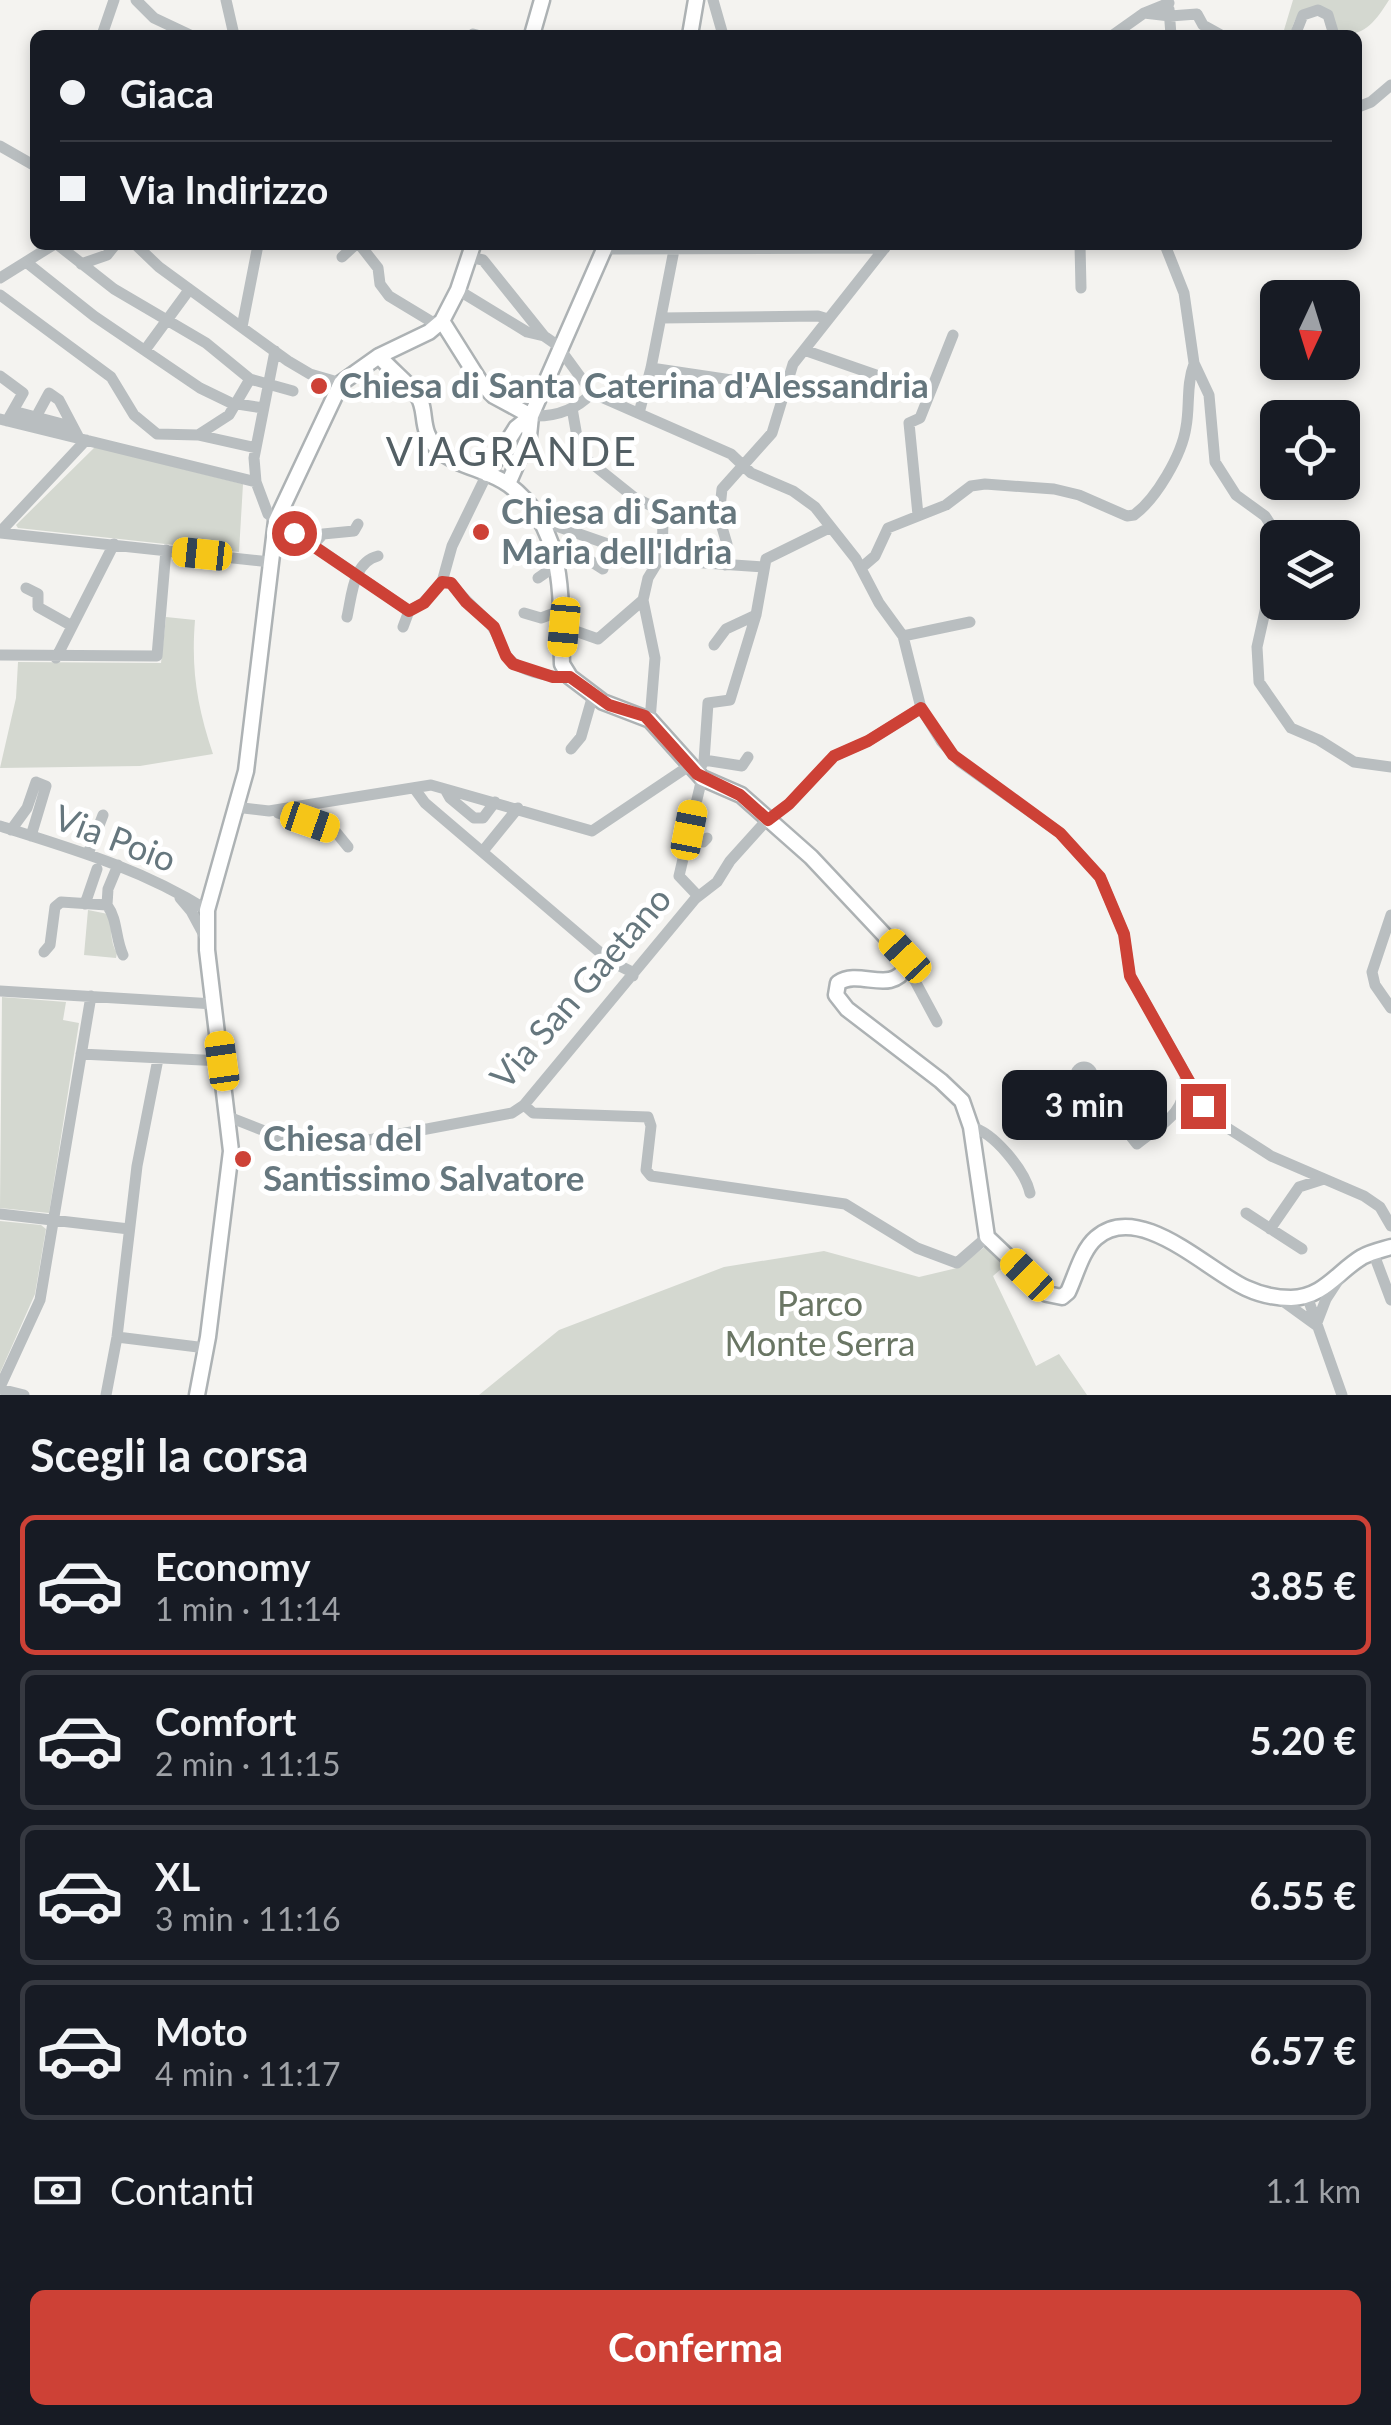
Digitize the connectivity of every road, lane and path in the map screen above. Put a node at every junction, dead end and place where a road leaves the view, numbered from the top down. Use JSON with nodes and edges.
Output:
{"nodes":[{"id":1,"x":114,"y":0,"type":"edge"},
{"id":2,"x":136,"y":0,"type":"edge"},
{"id":3,"x":226,"y":0,"type":"edge"},
{"id":4,"x":542,"y":0,"type":"edge"},
{"id":5,"x":696,"y":0,"type":"edge"},
{"id":6,"x":713,"y":0,"type":"edge"},
{"id":7,"x":1169,"y":6,"type":"edge"},
{"id":8,"x":104,"y":30,"type":"edge"},
{"id":9,"x":179,"y":30,"type":"edge"},
{"id":10,"x":233,"y":30,"type":"edge"},
{"id":11,"x":533,"y":30,"type":"edge"},
{"id":12,"x":691,"y":30,"type":"edge"},
{"id":13,"x":722,"y":30,"type":"edge"},
{"id":14,"x":1120,"y":30,"type":"edge"},
{"id":15,"x":1212,"y":30,"type":"edge"},
{"id":16,"x":1297,"y":30,"type":"edge"},
{"id":17,"x":1332,"y":30,"type":"edge"},
{"id":18,"x":1391,"y":85,"type":"edge"},
{"id":19,"x":1362,"y":105,"type":"edge"},
{"id":20,"x":0,"y":146,"type":"edge"},
{"id":21,"x":30,"y":163,"type":"edge"},
{"id":22,"x":46,"y":250,"type":"edge"},
{"id":23,"x":62,"y":250,"type":"edge"},
{"id":24,"x":111,"y":250,"type":"edge"},
{"id":25,"x":142,"y":250,"type":"edge"},
{"id":26,"x":257,"y":250,"type":"edge"},
{"id":27,"x":351,"y":250,"type":"edge"},
{"id":28,"x":362,"y":250,"type":"edge"},
{"id":29,"x":604,"y":250,"type":"edge"},
{"id":30,"x":674,"y":250,"type":"edge"},
{"id":31,"x":884,"y":250,"type":"edge"},
{"id":32,"x":1080,"y":250,"type":"edge"},
{"id":33,"x":1167,"y":250,"type":"edge"},
{"id":34,"x":471,"y":251,"type":"edge"},
{"id":35,"x":342,"y":257,"type":"dead end"},
{"id":36,"x":26,"y":262,"type":"junction"},
{"id":37,"x":82,"y":264,"type":"junction"},
{"id":38,"x":0,"y":278,"type":"edge"},
{"id":39,"x":1081,"y":288,"type":"dead end"},
{"id":40,"x":189,"y":290,"type":"junction"},
{"id":41,"x":458,"y":290,"type":"junction"},
{"id":42,"x":0,"y":295,"type":"edge"},
{"id":43,"x":661,"y":318,"type":"junction"},
{"id":44,"x":828,"y":319,"type":"junction"},
{"id":45,"x":168,"y":320,"type":"junction"},
{"id":46,"x":440,"y":323,"type":"junction"},
{"id":47,"x":242,"y":327,"type":"junction"},
{"id":48,"x":530,"y":327,"type":"junction"},
{"id":49,"x":953,"y":335,"type":"dead end"},
{"id":50,"x":145,"y":350,"type":"junction"},
{"id":51,"x":804,"y":350,"type":"junction"},
{"id":52,"x":276,"y":352,"type":"junction"},
{"id":53,"x":562,"y":352,"type":"junction"},
{"id":54,"x":379,"y":356,"type":"junction"},
{"id":55,"x":1194,"y":363,"type":"junction"},
{"id":56,"x":651,"y":368,"type":"junction"},
{"id":57,"x":0,"y":376,"type":"edge"},
{"id":58,"x":250,"y":379,"type":"junction"},
{"id":59,"x":341,"y":384,"type":"junction"},
{"id":60,"x":268,"y":386,"type":"junction"},
{"id":61,"x":785,"y":388,"type":"junction"},
{"id":62,"x":293,"y":391,"type":"dead end"},
{"id":63,"x":922,"y":391,"type":"dead end"},
{"id":64,"x":592,"y":392,"type":"junction"},
{"id":65,"x":236,"y":403,"type":"junction"},
{"id":66,"x":263,"y":408,"type":"junction"},
{"id":67,"x":572,"y":408,"type":"junction"},
{"id":68,"x":639,"y":413,"type":"junction"},
{"id":69,"x":531,"y":416,"type":"junction"},
{"id":70,"x":7,"y":417,"type":"edge"},
{"id":71,"x":36,"y":417,"type":"junction"},
{"id":72,"x":70,"y":426,"type":"junction"},
{"id":73,"x":157,"y":434,"type":"junction"},
{"id":74,"x":198,"y":436,"type":"junction"},
{"id":75,"x":82,"y":439,"type":"junction"},
{"id":76,"x":256,"y":448,"type":"junction"},
{"id":77,"x":137,"y":452,"type":"junction"},
{"id":78,"x":744,"y":465,"type":"junction"},
{"id":79,"x":485,"y":473,"type":"junction"},
{"id":80,"x":256,"y":482,"type":"junction"},
{"id":81,"x":508,"y":484,"type":"junction"},
{"id":82,"x":704,"y":515,"type":"dead end"},
{"id":83,"x":918,"y":515,"type":"junction"},
{"id":84,"x":719,"y":517,"type":"junction"},
{"id":85,"x":276,"y":520,"type":"junction"},
{"id":86,"x":358,"y":524,"type":"dead end"},
{"id":87,"x":545,"y":525,"type":"junction"},
{"id":88,"x":830,"y":528,"type":"junction"},
{"id":89,"x":0,"y":533,"type":"edge"},
{"id":90,"x":114,"y":544,"type":"junction"},
{"id":91,"x":313,"y":545,"type":"junction"},
{"id":92,"x":166,"y":550,"type":"junction"},
{"id":93,"x":378,"y":556,"type":"dead end"},
{"id":94,"x":556,"y":558,"type":"junction"},
{"id":95,"x":270,"y":562,"type":"junction"},
{"id":96,"x":657,"y":564,"type":"junction"},
{"id":97,"x":726,"y":565,"type":"junction"},
{"id":98,"x":764,"y":567,"type":"junction"},
{"id":99,"x":861,"y":568,"type":"junction"},
{"id":100,"x":602,"y":569,"type":"dead end"},
{"id":101,"x":356,"y":576,"type":"junction"},
{"id":102,"x":538,"y":578,"type":"dead end"},
{"id":103,"x":442,"y":582,"type":"junction"},
{"id":104,"x":26,"y":588,"type":"dead end"},
{"id":105,"x":644,"y":600,"type":"junction"},
{"id":106,"x":564,"y":610,"type":"junction"},
{"id":107,"x":409,"y":611,"type":"junction"},
{"id":108,"x":524,"y":613,"type":"dead end"},
{"id":109,"x":756,"y":615,"type":"junction"},
{"id":110,"x":347,"y":617,"type":"dead end"},
{"id":111,"x":970,"y":622,"type":"dead end"},
{"id":112,"x":72,"y":626,"type":"junction"},
{"id":113,"x":403,"y":627,"type":"dead end"},
{"id":114,"x":564,"y":627,"type":"junction"},
{"id":115,"x":903,"y":636,"type":"junction"},
{"id":116,"x":749,"y":638,"type":"junction"},
{"id":117,"x":714,"y":645,"type":"dead end"},
{"id":118,"x":734,"y":648,"type":"dead end"},
{"id":119,"x":0,"y":655,"type":"edge"},
{"id":120,"x":56,"y":658,"type":"junction"},
{"id":121,"x":570,"y":677,"type":"junction"},
{"id":122,"x":593,"y":696,"type":"junction"},
{"id":123,"x":921,"y":708,"type":"junction"},
{"id":124,"x":650,"y":720,"type":"junction"},
{"id":125,"x":571,"y":749,"type":"dead end"},
{"id":126,"x":748,"y":756,"type":"dead end"},
{"id":127,"x":1391,"y":767,"type":"edge"},
{"id":128,"x":698,"y":769,"type":"junction"},
{"id":129,"x":414,"y":788,"type":"junction"},
{"id":130,"x":446,"y":789,"type":"junction"},
{"id":131,"x":495,"y":802,"type":"junction"},
{"id":132,"x":236,"y":807,"type":"junction"},
{"id":133,"x":518,"y":808,"type":"junction"},
{"id":134,"x":269,"y":811,"type":"junction"},
{"id":135,"x":103,"y":815,"type":"dead end"},
{"id":136,"x":768,"y":820,"type":"junction"},
{"id":137,"x":6,"y":828,"type":"edge"},
{"id":138,"x":689,"y":830,"type":"junction"},
{"id":139,"x":31,"y":836,"type":"junction"},
{"id":140,"x":707,"y":838,"type":"dead end"},
{"id":141,"x":348,"y":847,"type":"dead end"},
{"id":142,"x":483,"y":851,"type":"junction"},
{"id":143,"x":88,"y":854,"type":"junction"},
{"id":144,"x":118,"y":865,"type":"junction"},
{"id":145,"x":97,"y":869,"type":"dead end"},
{"id":146,"x":166,"y":885,"type":"junction"},
{"id":147,"x":212,"y":892,"type":"junction"},
{"id":148,"x":698,"y":896,"type":"junction"},
{"id":149,"x":85,"y":904,"type":"junction"},
{"id":150,"x":108,"y":904,"type":"junction"},
{"id":151,"x":206,"y":910,"type":"junction"},
{"id":152,"x":1391,"y":915,"type":"edge"},
{"id":153,"x":206,"y":940,"type":"junction"},
{"id":154,"x":44,"y":952,"type":"dead end"},
{"id":155,"x":123,"y":955,"type":"dead end"},
{"id":156,"x":908,"y":966,"type":"junction"},
{"id":157,"x":633,"y":976,"type":"junction"},
{"id":158,"x":0,"y":990,"type":"edge"},
{"id":159,"x":90,"y":996,"type":"junction"},
{"id":160,"x":214,"y":1004,"type":"junction"},
{"id":161,"x":1391,"y":1008,"type":"edge"},
{"id":162,"x":936,"y":1022,"type":"dead end"},
{"id":163,"x":81,"y":1054,"type":"junction"},
{"id":164,"x":158,"y":1059,"type":"junction"},
{"id":165,"x":222,"y":1061,"type":"junction"},
{"id":166,"x":1185,"y":1076,"type":"junction"},
{"id":167,"x":1088,"y":1082,"type":"dead end"},
{"id":168,"x":524,"y":1105,"type":"junction"},
{"id":169,"x":1176,"y":1112,"type":"junction"},
{"id":170,"x":229,"y":1117,"type":"junction"},
{"id":171,"x":1214,"y":1117,"type":"junction"},
{"id":172,"x":971,"y":1127,"type":"junction"},
{"id":173,"x":1283,"y":1162,"type":"junction"},
{"id":174,"x":1328,"y":1179,"type":"junction"},
{"id":175,"x":1030,"y":1194,"type":"dead end"},
{"id":176,"x":1292,"y":1194,"type":"junction"},
{"id":177,"x":1246,"y":1213,"type":"dead end"},
{"id":178,"x":0,"y":1214,"type":"edge"},
{"id":179,"x":53,"y":1220,"type":"junction"},
{"id":180,"x":1390,"y":1222,"type":"edge"},
{"id":181,"x":1270,"y":1228,"type":"junction"},
{"id":182,"x":129,"y":1229,"type":"junction"},
{"id":183,"x":987,"y":1237,"type":"junction"},
{"id":184,"x":1302,"y":1249,"type":"dead end"},
{"id":185,"x":1384,"y":1249,"type":"edge"},
{"id":186,"x":1341,"y":1276,"type":"junction"},
{"id":187,"x":1276,"y":1296,"type":"junction"},
{"id":188,"x":1307,"y":1296,"type":"junction"},
{"id":189,"x":1391,"y":1300,"type":"edge"},
{"id":190,"x":1316,"y":1326,"type":"junction"},
{"id":191,"x":117,"y":1337,"type":"junction"},
{"id":192,"x":206,"y":1348,"type":"junction"},
{"id":193,"x":0,"y":1388,"type":"edge"},
{"id":194,"x":24,"y":1394,"type":"edge"},
{"id":195,"x":106,"y":1395,"type":"edge"},
{"id":196,"x":197,"y":1395,"type":"edge"},
{"id":197,"x":1342,"y":1395,"type":"edge"}],
"edges":[{"from":1,"to":8,"type":"street"},
{"from":2,"to":9,"type":"street"},
{"from":3,"to":10,"type":"street"},
{"from":4,"to":11,"type":"main road"},
{"from":5,"to":12,"type":"main road"},
{"from":6,"to":13,"type":"street"},
{"from":7,"to":14,"type":"street"},
{"from":7,"to":15,"type":"street"},
{"from":16,"to":17,"type":"street"},
{"from":18,"to":19,"type":"street"},
{"from":20,"to":21,"type":"street"},
{"from":22,"to":36,"type":"street"},
{"from":23,"to":37,"type":"street"},
{"from":24,"to":37,"type":"street"},
{"from":25,"to":40,"type":"street"},
{"from":26,"to":47,"type":"street"},
{"from":27,"to":35,"type":"street"},
{"from":28,"to":46,"type":"street"},
{"from":29,"to":53,"type":"main road"},
{"from":30,"to":43,"type":"street"},
{"from":31,"to":44,"type":"street"},
{"from":32,"to":39,"type":"street"},
{"from":33,"to":55,"type":"street"},
{"from":34,"to":41,"type":"main road"},
{"from":34,"to":48,"type":"street"},
{"from":36,"to":38,"type":"street"},
{"from":36,"to":50,"type":"street"},
{"from":37,"to":45,"type":"street"},
{"from":40,"to":45,"type":"street"},
{"from":40,"to":47,"type":"street"},
{"from":41,"to":46,"type":"main road"},
{"from":41,"to":48,"type":"street"},
{"from":42,"to":73,"type":"street"},
{"from":43,"to":44,"type":"street"},
{"from":43,"to":56,"type":"street"},
{"from":44,"to":51,"type":"street"},
{"from":45,"to":50,"type":"street"},
{"from":45,"to":58,"type":"street"},
{"from":46,"to":54,"type":"main road"},
{"from":46,"to":69,"type":"main road"},
{"from":47,"to":52,"type":"street"},
{"from":48,"to":53,"type":"street"},
{"from":49,"to":83,"type":"street"},
{"from":50,"to":65,"type":"street"},
{"from":51,"to":61,"type":"street"},
{"from":51,"to":63,"type":"street"},
{"from":52,"to":59,"type":"street"},
{"from":52,"to":60,"type":"street"},
{"from":53,"to":64,"type":"street"},
{"from":53,"to":69,"type":"main road"},
{"from":54,"to":59,"type":"main road"},
{"from":54,"to":79,"type":"main road"},
{"from":55,"to":83,"type":"street"},
{"from":55,"to":127,"type":"street"},
{"from":56,"to":61,"type":"street"},
{"from":56,"to":68,"type":"street"},
{"from":57,"to":70,"type":"street"},
{"from":58,"to":60,"type":"street"},
{"from":58,"to":65,"type":"street"},
{"from":59,"to":85,"type":"main road"},
{"from":60,"to":62,"type":"street"},
{"from":60,"to":66,"type":"street"},
{"from":61,"to":78,"type":"street"},
{"from":64,"to":67,"type":"street"},
{"from":64,"to":68,"type":"street"},
{"from":65,"to":66,"type":"street"},
{"from":65,"to":74,"type":"street"},
{"from":66,"to":76,"type":"street"},
{"from":67,"to":69,"type":"street"},
{"from":67,"to":96,"type":"street"},
{"from":68,"to":78,"type":"street"},
{"from":69,"to":79,"type":"main road"},
{"from":69,"to":81,"type":"main road"},
{"from":70,"to":71,"type":"street"},
{"from":70,"to":75,"type":"street"},
{"from":71,"to":72,"type":"street"},
{"from":71,"to":72,"type":"street"},
{"from":72,"to":75,"type":"street"},
{"from":73,"to":74,"type":"street"},
{"from":73,"to":77,"type":"street"},
{"from":74,"to":76,"type":"street"},
{"from":75,"to":77,"type":"street"},
{"from":75,"to":89,"type":"street"},
{"from":76,"to":80,"type":"street"},
{"from":77,"to":80,"type":"street"},
{"from":78,"to":84,"type":"street"},
{"from":78,"to":88,"type":"street"},
{"from":79,"to":81,"type":"main road"},
{"from":79,"to":103,"type":"street"},
{"from":80,"to":85,"type":"street"},
{"from":81,"to":87,"type":"main road"},
{"from":82,"to":84,"type":"street"},
{"from":83,"to":99,"type":"street"},
{"from":84,"to":97,"type":"street"},
{"from":85,"to":91,"type":"street"},
{"from":85,"to":95,"type":"main road"},
{"from":86,"to":91,"type":"street"},
{"from":87,"to":94,"type":"main road"},
{"from":87,"to":96,"type":"street"},
{"from":88,"to":98,"type":"street"},
{"from":88,"to":99,"type":"street"},
{"from":89,"to":90,"type":"street"},
{"from":90,"to":92,"type":"street"},
{"from":90,"to":112,"type":"street"},
{"from":91,"to":101,"type":"street"},
{"from":92,"to":95,"type":"street"},
{"from":92,"to":120,"type":"street"},
{"from":93,"to":101,"type":"street"},
{"from":94,"to":100,"type":"street"},
{"from":94,"to":102,"type":"street"},
{"from":94,"to":106,"type":"main road"},
{"from":95,"to":132,"type":"main road"},
{"from":96,"to":97,"type":"street"},
{"from":96,"to":105,"type":"street"},
{"from":97,"to":98,"type":"street"},
{"from":98,"to":109,"type":"street"},
{"from":99,"to":115,"type":"street"},
{"from":101,"to":107,"type":"street"},
{"from":101,"to":110,"type":"street"},
{"from":103,"to":107,"type":"street"},
{"from":103,"to":121,"type":"street"},
{"from":104,"to":112,"type":"street"},
{"from":105,"to":114,"type":"street"},
{"from":105,"to":124,"type":"street"},
{"from":106,"to":108,"type":"street"},
{"from":106,"to":114,"type":"main road"},
{"from":107,"to":113,"type":"street"},
{"from":109,"to":116,"type":"street"},
{"from":109,"to":117,"type":"street"},
{"from":111,"to":115,"type":"street"},
{"from":112,"to":120,"type":"street"},
{"from":114,"to":121,"type":"main road"},
{"from":115,"to":123,"type":"street"},
{"from":116,"to":118,"type":"street"},
{"from":116,"to":128,"type":"street"},
{"from":119,"to":120,"type":"street"},
{"from":121,"to":122,"type":"main road"},
{"from":122,"to":124,"type":"main road"},
{"from":122,"to":125,"type":"street"},
{"from":123,"to":136,"type":"street","name":"Via San Gaetano"},
{"from":123,"to":166,"type":"street"},
{"from":124,"to":128,"type":"main road"},
{"from":126,"to":128,"type":"street"},
{"from":128,"to":133,"type":"street"},
{"from":128,"to":136,"type":"main road"},
{"from":128,"to":138,"type":"street"},
{"from":129,"to":130,"type":"street"},
{"from":129,"to":134,"type":"street"},
{"from":129,"to":142,"type":"street"},
{"from":130,"to":131,"type":"street"},
{"from":130,"to":131,"type":"street"},
{"from":131,"to":133,"type":"street"},
{"from":132,"to":134,"type":"street"},
{"from":132,"to":147,"type":"main road"},
{"from":133,"to":142,"type":"street"},
{"from":134,"to":141,"type":"street"},
{"from":135,"to":143,"type":"street"},
{"from":136,"to":148,"type":"street","name":"Via San Gaetano"},
{"from":136,"to":156,"type":"main road"},
{"from":137,"to":139,"type":"street","name":"Via Poio"},
{"from":137,"to":139,"type":"street"},
{"from":138,"to":140,"type":"street"},
{"from":138,"to":148,"type":"street"},
{"from":139,"to":143,"type":"street","name":"Via Poio"},
{"from":142,"to":157,"type":"street"},
{"from":143,"to":144,"type":"street","name":"Via Poio"},
{"from":144,"to":146,"type":"street","name":"Via Poio"},
{"from":144,"to":150,"type":"street"},
{"from":145,"to":149,"type":"street"},
{"from":146,"to":147,"type":"street"},
{"from":146,"to":151,"type":"street","name":"Via Poio"},
{"from":146,"to":153,"type":"street"},
{"from":147,"to":151,"type":"main road"},
{"from":148,"to":157,"type":"street","name":"Via San Gaetano"},
{"from":149,"to":150,"type":"street"},
{"from":149,"to":154,"type":"street"},
{"from":150,"to":155,"type":"street"},
{"from":151,"to":153,"type":"main road"},
{"from":152,"to":161,"type":"street"},
{"from":153,"to":160,"type":"main road"},
{"from":156,"to":162,"type":"street"},
{"from":156,"to":172,"type":"main road"},
{"from":157,"to":168,"type":"street","name":"Via San Gaetano"},
{"from":158,"to":159,"type":"street"},
{"from":159,"to":160,"type":"street"},
{"from":159,"to":163,"type":"street"},
{"from":160,"to":165,"type":"main road"},
{"from":163,"to":164,"type":"street"},
{"from":163,"to":179,"type":"street"},
{"from":164,"to":165,"type":"street"},
{"from":164,"to":182,"type":"street"},
{"from":165,"to":170,"type":"main road"},
{"from":166,"to":169,"type":"street"},
{"from":166,"to":171,"type":"street"},
{"from":167,"to":169,"type":"street"},
{"from":168,"to":170,"type":"street","name":"Via San Gaetano"},
{"from":168,"to":183,"type":"street"},
{"from":169,"to":171,"type":"street"},
{"from":170,"to":192,"type":"main road"},
{"from":171,"to":173,"type":"street"},
{"from":172,"to":175,"type":"street"},
{"from":172,"to":183,"type":"main road"},
{"from":173,"to":174,"type":"street"},
{"from":173,"to":176,"type":"street"},
{"from":174,"to":176,"type":"street"},
{"from":174,"to":180,"type":"street"},
{"from":176,"to":181,"type":"street"},
{"from":177,"to":181,"type":"street"},
{"from":178,"to":179,"type":"street"},
{"from":179,"to":182,"type":"street"},
{"from":179,"to":193,"type":"street"},
{"from":180,"to":185,"type":"street"},
{"from":181,"to":184,"type":"street"},
{"from":182,"to":191,"type":"street"},
{"from":183,"to":187,"type":"main road"},
{"from":185,"to":186,"type":"main road"},
{"from":185,"to":189,"type":"street"},
{"from":186,"to":188,"type":"main road"},
{"from":186,"to":190,"type":"street"},
{"from":187,"to":188,"type":"main road"},
{"from":187,"to":190,"type":"street"},
{"from":188,"to":190,"type":"street"},
{"from":190,"to":197,"type":"street"},
{"from":191,"to":192,"type":"street"},
{"from":191,"to":195,"type":"street"},
{"from":192,"to":196,"type":"main road"},
{"from":193,"to":194,"type":"street"}]}
